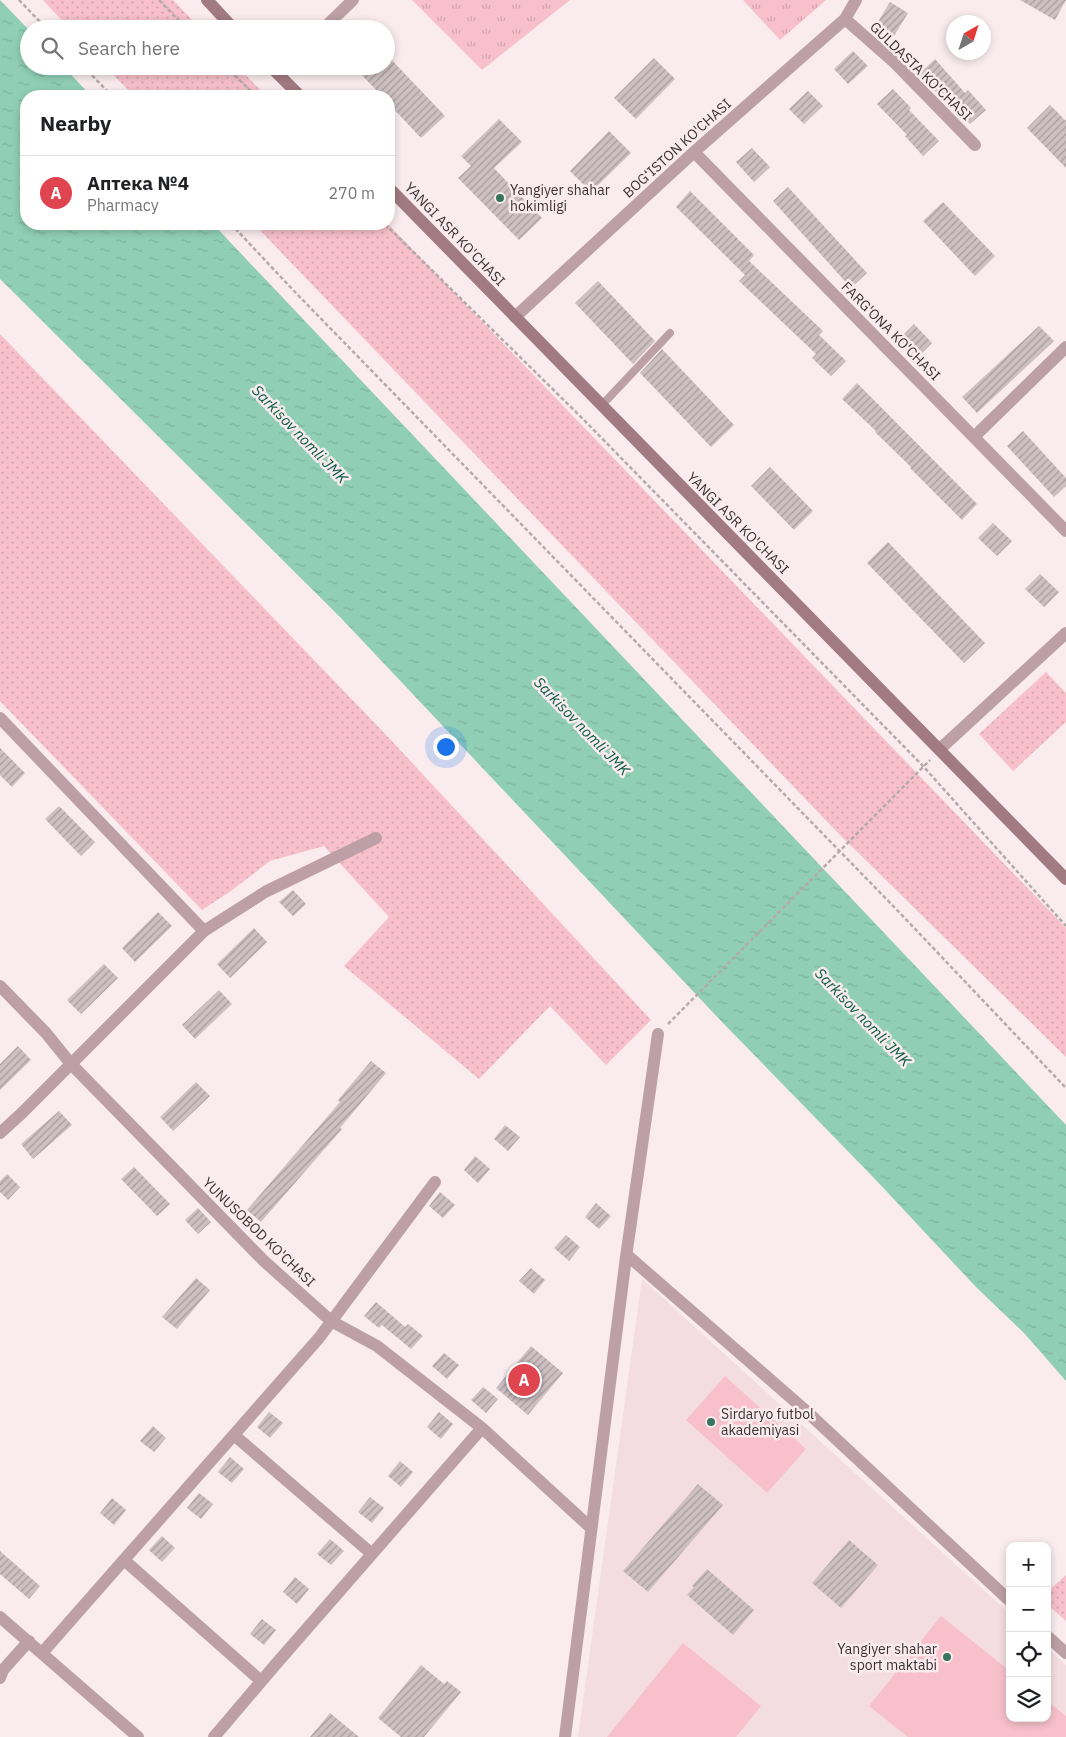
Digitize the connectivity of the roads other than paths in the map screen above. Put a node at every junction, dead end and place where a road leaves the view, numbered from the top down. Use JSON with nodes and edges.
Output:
{"nodes":[{"id":1,"x":207,"y":0,"type":"edge"},
{"id":2,"x":354,"y":0,"type":"edge"},
{"id":3,"x":856,"y":0,"type":"edge"},
{"id":4,"x":844,"y":19,"type":"junction"},
{"id":5,"x":226,"y":20,"type":"edge"},
{"id":6,"x":333,"y":20,"type":"edge"},
{"id":7,"x":282,"y":75,"type":"edge"},
{"id":8,"x":295,"y":90,"type":"edge"},
{"id":9,"x":975,"y":145,"type":"dead end"},
{"id":10,"x":694,"y":152,"type":"junction"},
{"id":11,"x":395,"y":194,"type":"edge"},
{"id":12,"x":515,"y":317,"type":"junction"},
{"id":13,"x":670,"y":333,"type":"dead end"},
{"id":14,"x":1066,"y":347,"type":"edge"},
{"id":15,"x":602,"y":406,"type":"junction"},
{"id":16,"x":974,"y":437,"type":"junction"},
{"id":17,"x":1066,"y":531,"type":"edge"},
{"id":18,"x":1066,"y":634,"type":"edge"},
{"id":19,"x":0,"y":718,"type":"edge"},
{"id":20,"x":940,"y":749,"type":"junction"},
{"id":21,"x":376,"y":838,"type":"dead end"},
{"id":22,"x":1066,"y":880,"type":"edge"},
{"id":23,"x":204,"y":931,"type":"junction"},
{"id":24,"x":0,"y":986,"type":"edge"},
{"id":25,"x":658,"y":1034,"type":"road end"},
{"id":26,"x":71,"y":1064,"type":"junction"},
{"id":27,"x":0,"y":1133,"type":"edge"},
{"id":28,"x":435,"y":1182,"type":"dead end"},
{"id":29,"x":627,"y":1255,"type":"junction"},
{"id":30,"x":331,"y":1320,"type":"junction"},
{"id":31,"x":482,"y":1428,"type":"junction"},
{"id":32,"x":234,"y":1435,"type":"junction"},
{"id":33,"x":591,"y":1528,"type":"junction"},
{"id":34,"x":372,"y":1554,"type":"junction"},
{"id":35,"x":124,"y":1560,"type":"junction"},
{"id":36,"x":1006,"y":1597,"type":"edge"},
{"id":37,"x":0,"y":1617,"type":"edge"},
{"id":38,"x":1051,"y":1640,"type":"edge"},
{"id":39,"x":29,"y":1641,"type":"junction"},
{"id":40,"x":42,"y":1653,"type":"junction"},
{"id":41,"x":1066,"y":1653,"type":"edge"},
{"id":42,"x":0,"y":1678,"type":"edge"},
{"id":43,"x":261,"y":1681,"type":"junction"},
{"id":44,"x":138,"y":1737,"type":"edge"},
{"id":45,"x":214,"y":1737,"type":"edge"},
{"id":46,"x":565,"y":1737,"type":"edge"}],
"edges":[{"from":1,"to":5,"type":"street"},
{"from":2,"to":6,"type":"street"},
{"from":3,"to":4,"type":"street","name":"BOG‘ISTON KO'CHASI"},
{"from":4,"to":9,"type":"street","name":"GULDASTA KO'CHASI"},
{"from":4,"to":10,"type":"street","name":"BOG‘ISTON KO'CHASI"},
{"from":7,"to":8,"type":"street"},
{"from":10,"to":12,"type":"street","name":"BOG‘ISTON KO'CHASI"},
{"from":10,"to":16,"type":"street","name":"FARG'ONA KO'CHASI"},
{"from":11,"to":12,"type":"street","name":"YANGI ASR KO'CHASI"},
{"from":12,"to":15,"type":"street","name":"YANGI ASR KO'CHASI"},
{"from":13,"to":15,"type":"lane"},
{"from":14,"to":16,"type":"street"},
{"from":15,"to":20,"type":"street","name":"YANGI ASR KO'CHASI"},
{"from":16,"to":17,"type":"street","name":"FARG'ONA KO'CHASI"},
{"from":18,"to":20,"type":"street"},
{"from":19,"to":23,"type":"street"},
{"from":20,"to":22,"type":"street","name":"YANGI ASR KO'CHASI"},
{"from":21,"to":23,"type":"street"},
{"from":23,"to":26,"type":"street"},
{"from":24,"to":26,"type":"street","name":"YUNUSOBOD KO'CHASI"},
{"from":25,"to":29,"type":"street"},
{"from":26,"to":27,"type":"street"},
{"from":26,"to":30,"type":"street","name":"YUNUSOBOD KO'CHASI"},
{"from":28,"to":30,"type":"street"},
{"from":29,"to":33,"type":"street"},
{"from":29,"to":36,"type":"street"},
{"from":30,"to":31,"type":"street","name":"YUNUSOBOD KO'CHASI"},
{"from":30,"to":32,"type":"street"},
{"from":31,"to":33,"type":"street","name":"YUNUSOBOD KO'CHASI"},
{"from":31,"to":34,"type":"street"},
{"from":32,"to":34,"type":"street"},
{"from":32,"to":35,"type":"street"},
{"from":33,"to":46,"type":"street"},
{"from":34,"to":43,"type":"street"},
{"from":35,"to":40,"type":"street"},
{"from":35,"to":43,"type":"street"},
{"from":37,"to":39,"type":"street"},
{"from":38,"to":41,"type":"street"},
{"from":39,"to":40,"type":"street"},
{"from":39,"to":42,"type":"street"},
{"from":40,"to":44,"type":"street"},
{"from":43,"to":45,"type":"street"}]}
